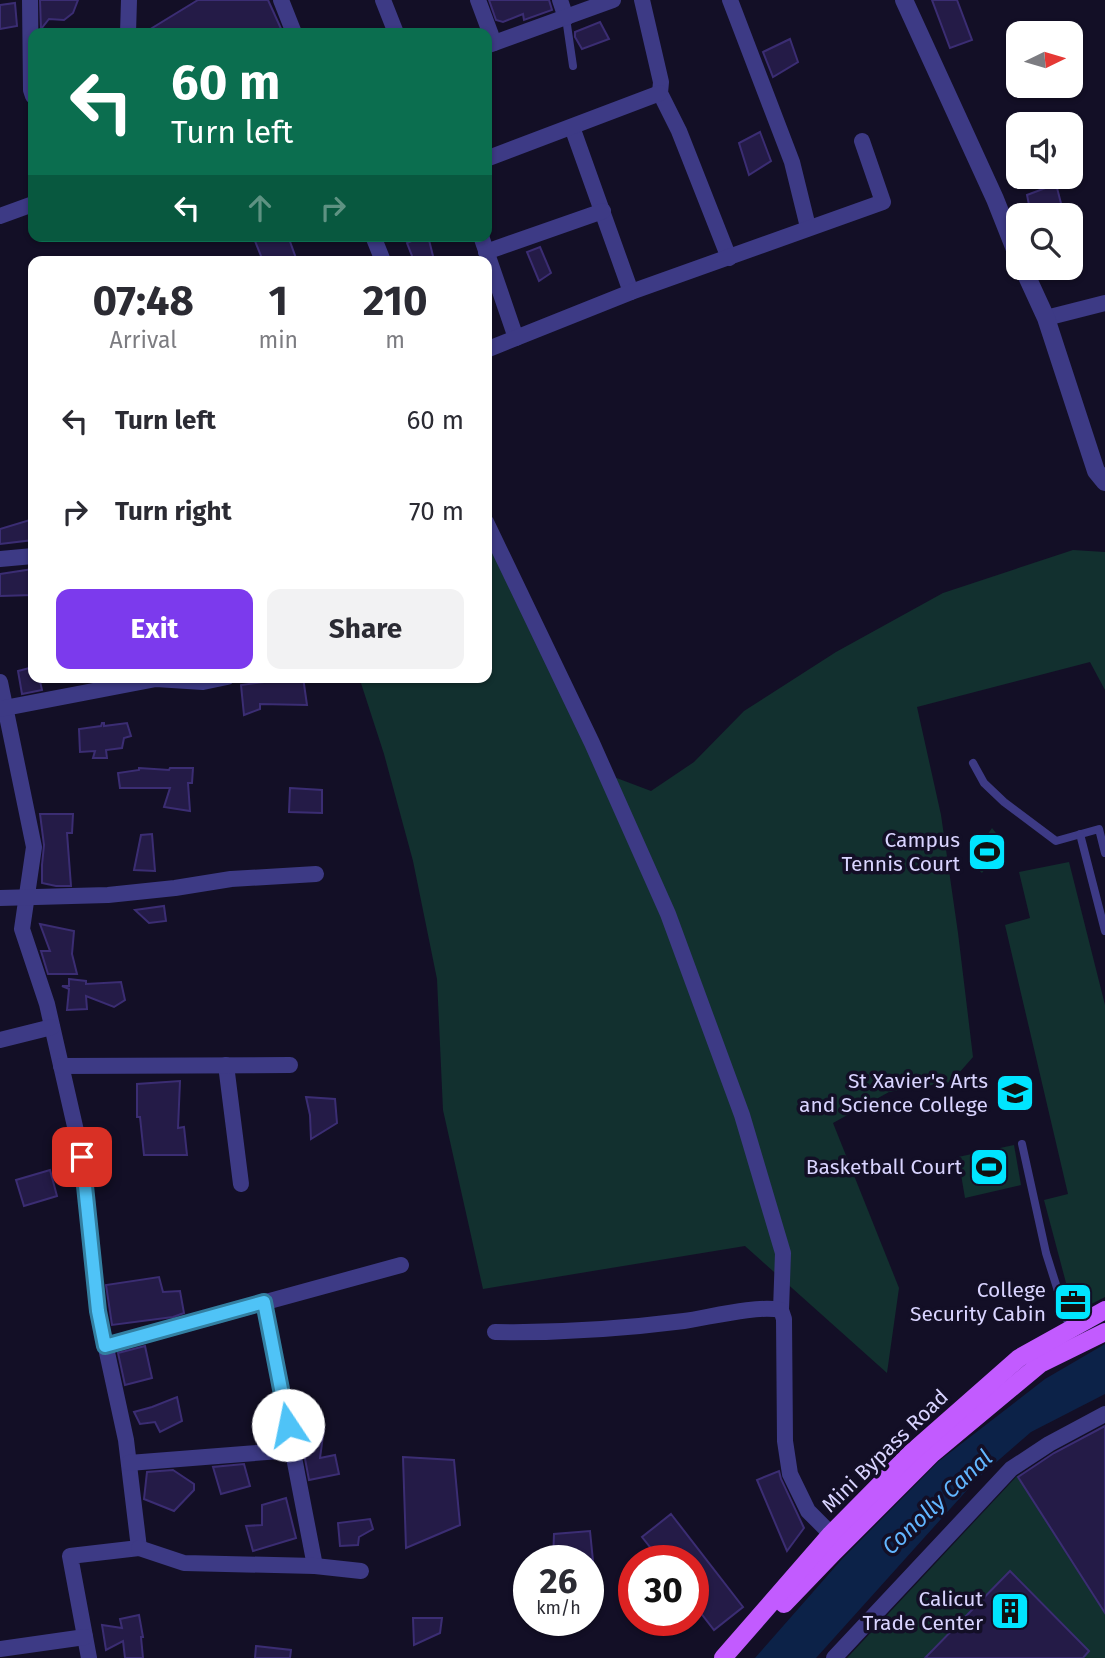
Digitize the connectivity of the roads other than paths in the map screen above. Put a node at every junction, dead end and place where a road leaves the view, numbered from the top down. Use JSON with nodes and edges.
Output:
{"nodes":[{"id":1,"x":30,"y":0,"type":"edge"},
{"id":2,"x":130,"y":0,"type":"edge"},
{"id":3,"x":281,"y":0,"type":"edge"},
{"id":4,"x":383,"y":0,"type":"edge"},
{"id":5,"x":478,"y":0,"type":"edge"},
{"id":6,"x":560,"y":0,"type":"edge"},
{"id":7,"x":613,"y":0,"type":"edge"},
{"id":8,"x":642,"y":0,"type":"edge"},
{"id":9,"x":730,"y":0,"type":"edge"},
{"id":10,"x":904,"y":0,"type":"edge"},
{"id":11,"x":566,"y":18,"type":"junction"},
{"id":12,"x":30,"y":28,"type":"edge"},
{"id":13,"x":128,"y":28,"type":"edge"},
{"id":14,"x":290,"y":28,"type":"edge"},
{"id":15,"x":394,"y":28,"type":"edge"},
{"id":16,"x":486,"y":28,"type":"edge"},
{"id":17,"x":492,"y":43,"type":"edge"},
{"id":18,"x":573,"y":66,"type":"dead end"},
{"id":19,"x":660,"y":93,"type":"junction"},
{"id":20,"x":572,"y":127,"type":"junction"},
{"id":21,"x":862,"y":141,"type":"dead end"},
{"id":22,"x":492,"y":157,"type":"edge"},
{"id":23,"x":28,"y":206,"type":"edge"},
{"id":24,"x":603,"y":211,"type":"junction"},
{"id":25,"x":0,"y":216,"type":"edge"},
{"id":26,"x":808,"y":227,"type":"junction"},
{"id":27,"x":1006,"y":228,"type":"edge"},
{"id":28,"x":492,"y":242,"type":"edge"},
{"id":29,"x":729,"y":258,"type":"junction"},
{"id":30,"x":492,"y":270,"type":"edge"},
{"id":31,"x":1029,"y":280,"type":"edge"},
{"id":32,"x":631,"y":292,"type":"junction"},
{"id":33,"x":1105,"y":303,"type":"edge"},
{"id":34,"x":1046,"y":318,"type":"junction"},
{"id":35,"x":516,"y":338,"type":"junction"},
{"id":36,"x":492,"y":348,"type":"edge"},
{"id":37,"x":1105,"y":482,"type":"edge"},
{"id":38,"x":492,"y":535,"type":"edge"},
{"id":39,"x":28,"y":556,"type":"edge"},
{"id":40,"x":0,"y":559,"type":"edge"},
{"id":41,"x":0,"y":682,"type":"edge"},
{"id":42,"x":136,"y":683,"type":"edge"},
{"id":43,"x":3,"y":709,"type":"edge"},
{"id":44,"x":973,"y":763,"type":"dead end"},
{"id":45,"x":1080,"y":834,"type":"junction"},
{"id":46,"x":1105,"y":853,"type":"edge"},
{"id":47,"x":316,"y":874,"type":"dead end"},
{"id":48,"x":27,"y":897,"type":"junction"},
{"id":49,"x":0,"y":898,"type":"edge"},
{"id":50,"x":1105,"y":931,"type":"edge"},
{"id":51,"x":52,"y":1027,"type":"junction"},
{"id":52,"x":0,"y":1040,"type":"edge"},
{"id":53,"x":226,"y":1065,"type":"junction"},
{"id":54,"x":290,"y":1065,"type":"dead end"},
{"id":55,"x":61,"y":1066,"type":"junction"},
{"id":56,"x":1022,"y":1144,"type":"dead end"},
{"id":57,"x":242,"y":1184,"type":"dead end"},
{"id":58,"x":401,"y":1265,"type":"dead end"},
{"id":59,"x":264,"y":1302,"type":"junction"},
{"id":60,"x":780,"y":1310,"type":"junction"},
{"id":61,"x":1105,"y":1310,"type":"edge"},
{"id":62,"x":1070,"y":1329,"type":"junction"},
{"id":63,"x":495,"y":1332,"type":"dead end"},
{"id":64,"x":1105,"y":1332,"type":"edge"},
{"id":65,"x":105,"y":1346,"type":"junction"},
{"id":66,"x":1105,"y":1414,"type":"edge"},
{"id":67,"x":293,"y":1450,"type":"junction"},
{"id":68,"x":128,"y":1463,"type":"junction"},
{"id":69,"x":831,"y":1534,"type":"junction"},
{"id":70,"x":139,"y":1548,"type":"junction"},
{"id":71,"x":315,"y":1566,"type":"junction"},
{"id":72,"x":360,"y":1571,"type":"dead end"},
{"id":73,"x":85,"y":1637,"type":"junction"},
{"id":74,"x":0,"y":1649,"type":"edge"},
{"id":75,"x":89,"y":1658,"type":"edge"},
{"id":76,"x":723,"y":1658,"type":"edge"},
{"id":77,"x":734,"y":1658,"type":"edge"},
{"id":78,"x":834,"y":1658,"type":"edge"}],
"edges":[{"from":1,"to":12,"type":"street"},
{"from":2,"to":13,"type":"street"},
{"from":3,"to":14,"type":"street"},
{"from":4,"to":15,"type":"street"},
{"from":5,"to":16,"type":"street"},
{"from":6,"to":11,"type":"street"},
{"from":7,"to":11,"type":"street"},
{"from":8,"to":19,"type":"street"},
{"from":9,"to":26,"type":"street"},
{"from":10,"to":27,"type":"street"},
{"from":11,"to":17,"type":"street"},
{"from":11,"to":18,"type":"lane"},
{"from":19,"to":20,"type":"street"},
{"from":19,"to":29,"type":"street"},
{"from":20,"to":22,"type":"street"},
{"from":20,"to":24,"type":"street"},
{"from":21,"to":26,"type":"street"},
{"from":23,"to":25,"type":"street"},
{"from":24,"to":28,"type":"street"},
{"from":24,"to":32,"type":"street"},
{"from":26,"to":29,"type":"street"},
{"from":29,"to":32,"type":"street"},
{"from":30,"to":35,"type":"street"},
{"from":31,"to":34,"type":"street"},
{"from":32,"to":35,"type":"street"},
{"from":33,"to":34,"type":"street"},
{"from":34,"to":37,"type":"street"},
{"from":35,"to":36,"type":"street"},
{"from":38,"to":60,"type":"street"},
{"from":39,"to":40,"type":"street"},
{"from":41,"to":43,"type":"street"},
{"from":42,"to":43,"type":"street"},
{"from":43,"to":48,"type":"street"},
{"from":44,"to":45,"type":"lane"},
{"from":45,"to":46,"type":"lane"},
{"from":45,"to":50,"type":"lane"},
{"from":47,"to":48,"type":"street"},
{"from":48,"to":49,"type":"street"},
{"from":48,"to":51,"type":"street"},
{"from":51,"to":52,"type":"street"},
{"from":51,"to":55,"type":"street"},
{"from":53,"to":54,"type":"street"},
{"from":53,"to":55,"type":"street"},
{"from":53,"to":57,"type":"street"},
{"from":55,"to":65,"type":"street"},
{"from":56,"to":62,"type":"lane"},
{"from":58,"to":59,"type":"street"},
{"from":59,"to":65,"type":"street"},
{"from":59,"to":67,"type":"street"},
{"from":60,"to":63,"type":"street"},
{"from":60,"to":69,"type":"street"},
{"from":61,"to":62,"type":"main road","name":"Mini Bypass Road"},
{"from":62,"to":69,"type":"main road","name":"Mini Bypass Road"},
{"from":64,"to":77,"type":"main road","name":"Mini Bypass Road"},
{"from":65,"to":68,"type":"street"},
{"from":66,"to":78,"type":"street"},
{"from":67,"to":68,"type":"street"},
{"from":67,"to":71,"type":"street"},
{"from":68,"to":70,"type":"street"},
{"from":69,"to":76,"type":"main road","name":"Mini Bypass Road"},
{"from":70,"to":71,"type":"street"},
{"from":70,"to":73,"type":"street"},
{"from":71,"to":72,"type":"street"},
{"from":73,"to":74,"type":"street"},
{"from":73,"to":75,"type":"street"}]}
